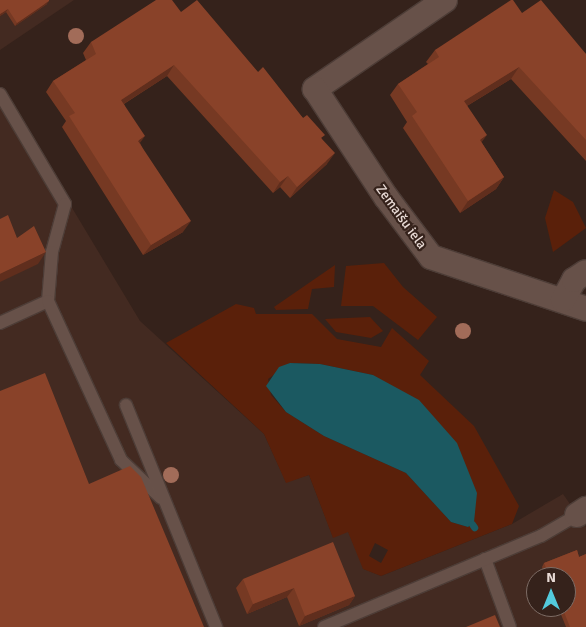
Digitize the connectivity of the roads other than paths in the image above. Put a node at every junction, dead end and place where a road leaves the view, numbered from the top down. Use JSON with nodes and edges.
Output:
{"nodes":[{"id":1,"x":445,"y":0,"type":"edge"},
{"id":2,"x":0,"y":94,"type":"edge"},
{"id":3,"x":586,"y":272,"type":"edge"},
{"id":4,"x":563,"y":300,"type":"junction"},
{"id":5,"x":48,"y":301,"type":"junction"},
{"id":6,"x":586,"y":309,"type":"edge"},
{"id":7,"x":0,"y":323,"type":"edge"},
{"id":8,"x":126,"y":405,"type":"dead end"},
{"id":9,"x":165,"y":501,"type":"junction"},
{"id":10,"x":582,"y":512,"type":"edge"},
{"id":11,"x":485,"y":560,"type":"junction"},
{"id":12,"x":216,"y":627,"type":"edge"},
{"id":13,"x":324,"y":627,"type":"edge"},
{"id":14,"x":510,"y":627,"type":"edge"}],
"edges":[{"from":1,"to":4,"type":"street","name":"Zemaišu iela"},
{"from":2,"to":5,"type":"lane"},
{"from":3,"to":4,"type":"street"},
{"from":4,"to":6,"type":"street","name":"Zemaišu iela"},
{"from":5,"to":7,"type":"lane"},
{"from":5,"to":9,"type":"lane"},
{"from":8,"to":9,"type":"lane"},
{"from":9,"to":12,"type":"lane"},
{"from":10,"to":11,"type":"lane"},
{"from":11,"to":13,"type":"lane"},
{"from":11,"to":14,"type":"lane"}]}
